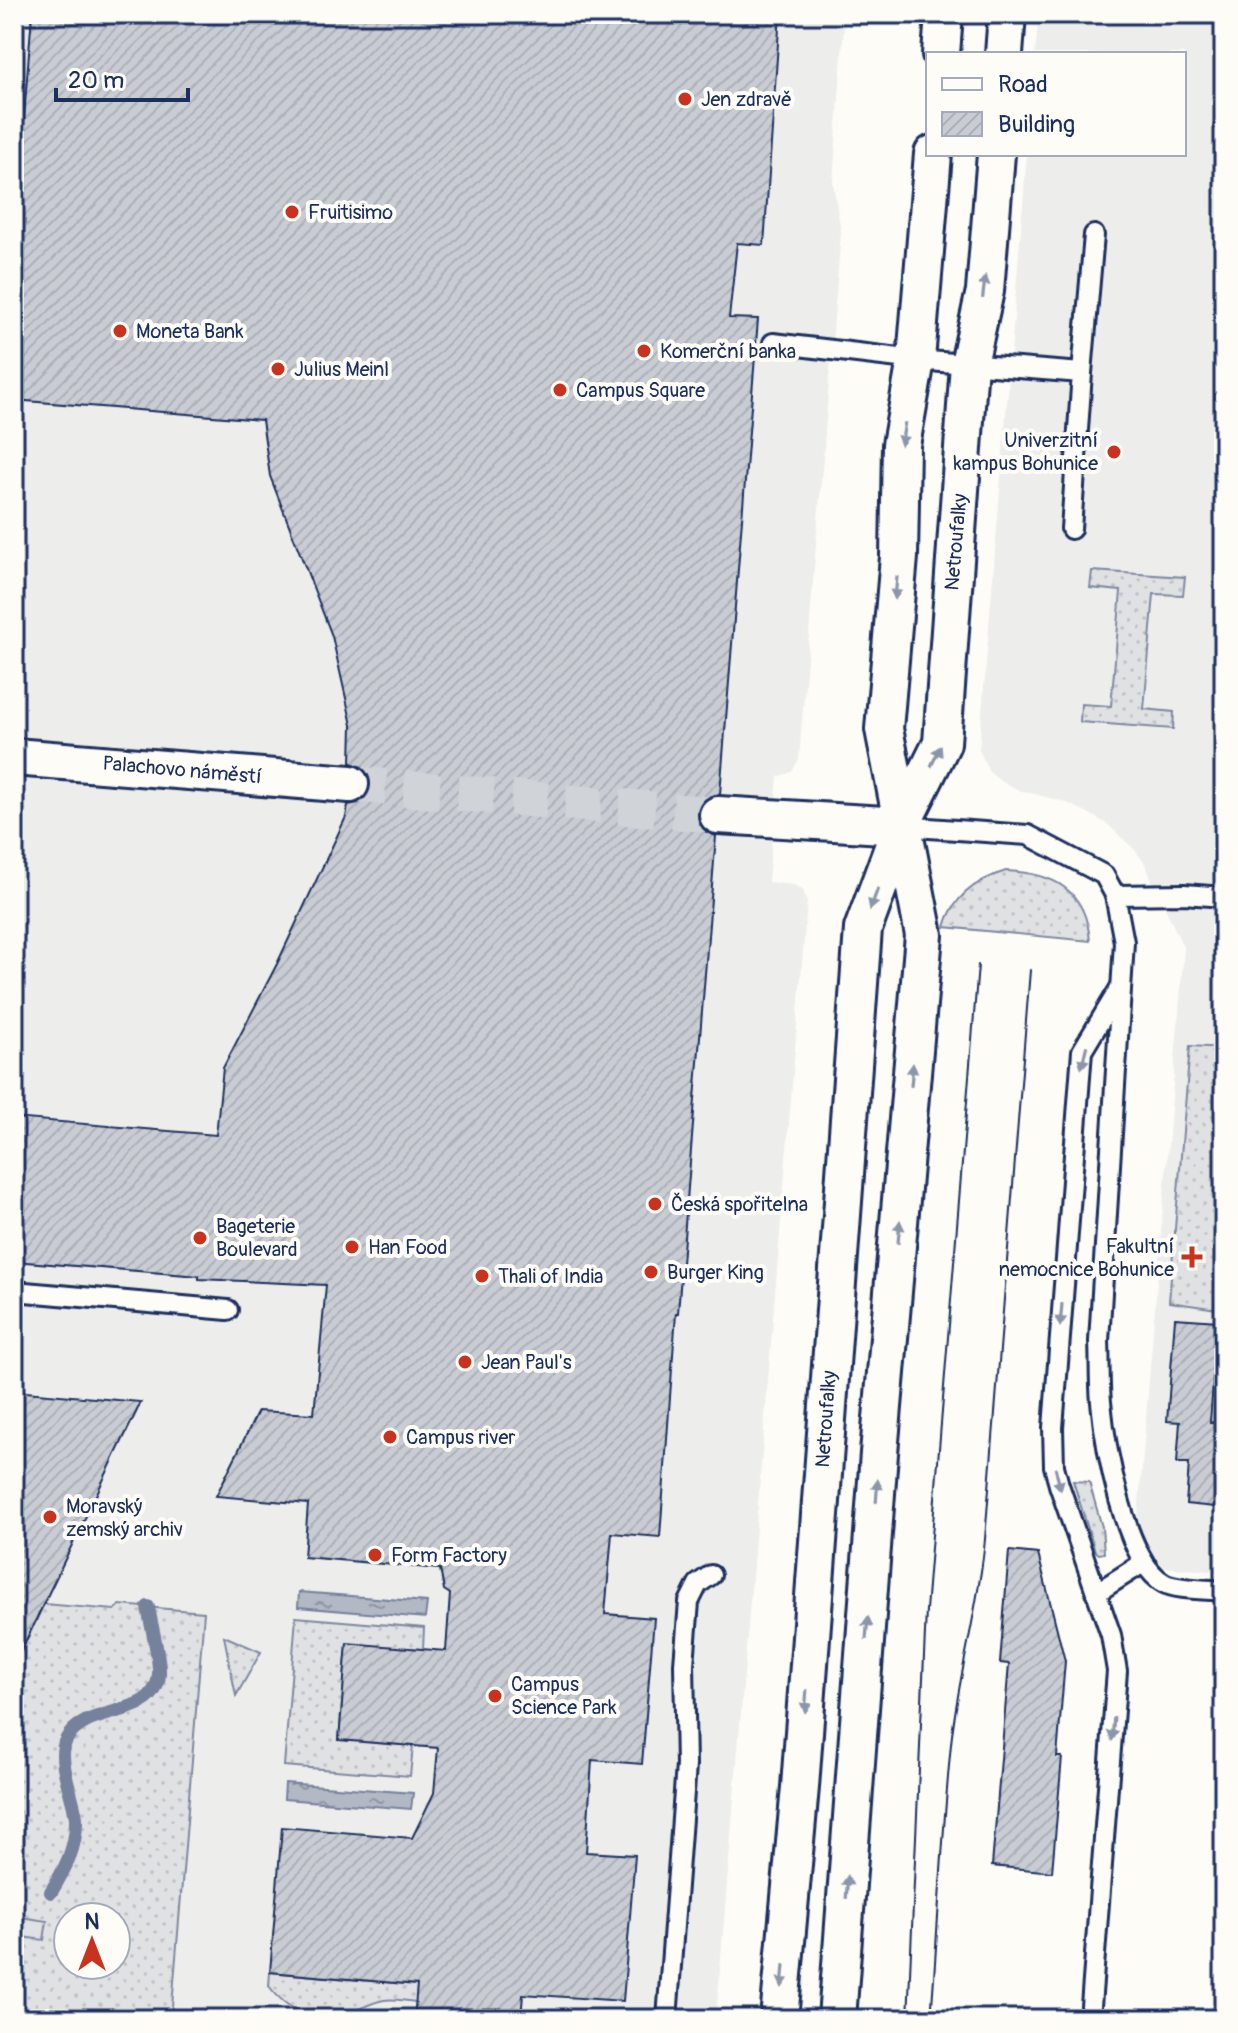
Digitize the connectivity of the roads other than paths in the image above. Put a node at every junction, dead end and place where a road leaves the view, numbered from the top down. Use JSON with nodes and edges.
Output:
{"nodes":[{"id":1,"x":944,"y":14,"type":"edge"},
{"id":2,"x":1007,"y":14,"type":"edge"},
{"id":3,"x":941,"y":52,"type":"edge"},
{"id":4,"x":1004,"y":52,"type":"edge"},
{"id":5,"x":933,"y":156,"type":"edge"},
{"id":6,"x":996,"y":156,"type":"edge"},
{"id":7,"x":1094,"y":235,"type":"dead end"},
{"id":8,"x":773,"y":343,"type":"dead end"},
{"id":9,"x":916,"y":360,"type":"junction"},
{"id":10,"x":969,"y":364,"type":"junction"},
{"id":11,"x":1082,"y":373,"type":"junction"},
{"id":12,"x":1071,"y":529,"type":"dead end"},
{"id":13,"x":14,"y":757,"type":"edge"},
{"id":14,"x":350,"y":784,"type":"tunnel mouth"},
{"id":15,"x":718,"y":815,"type":"tunnel mouth"},
{"id":16,"x":901,"y":826,"type":"junction"},
{"id":17,"x":1115,"y":895,"type":"junction"},
{"id":18,"x":1224,"y":897,"type":"edge"},
{"id":19,"x":1120,"y":988,"type":"junction"},
{"id":20,"x":14,"y":1291,"type":"edge"},
{"id":21,"x":228,"y":1310,"type":"dead end"},
{"id":22,"x":1143,"y":1563,"type":"junction"},
{"id":23,"x":711,"y":1575,"type":"dead end"},
{"id":24,"x":1224,"y":1591,"type":"edge"},
{"id":25,"x":1096,"y":1593,"type":"junction"},
{"id":26,"x":667,"y":2019,"type":"edge"},
{"id":27,"x":779,"y":2019,"type":"edge"},
{"id":28,"x":837,"y":2019,"type":"edge"},
{"id":29,"x":1090,"y":2019,"type":"edge"}],
"edges":[{"from":1,"to":3,"type":"street"},
{"from":2,"to":4,"type":"street"},
{"from":5,"to":9,"type":"street"},
{"from":10,"to":6,"type":"street","name":"Netroufalky","one_way":true},
{"from":7,"to":11,"type":"lane"},
{"from":8,"to":9,"type":"lane"},
{"from":9,"to":10,"type":"lane"},
{"from":9,"to":16,"type":"street","one_way":true},
{"from":10,"to":11,"type":"lane"},
{"from":16,"to":10,"type":"street","name":"Netroufalky","one_way":true},
{"from":11,"to":12,"type":"lane"},
{"from":13,"to":14,"type":"street","name":"Palachovo náměstí"},
{"from":15,"to":16,"type":"street"},
{"from":16,"to":17,"type":"lane"},
{"from":16,"to":27,"type":"street","name":"Netroufalky","one_way":true},
{"from":28,"to":16,"type":"street","one_way":true},
{"from":17,"to":18,"type":"lane"},
{"from":17,"to":19,"type":"lane"},
{"from":19,"to":22,"type":"lane"},
{"from":19,"to":25,"type":"lane","one_way":true},
{"from":20,"to":21,"type":"lane"},
{"from":22,"to":24,"type":"lane"},
{"from":22,"to":25,"type":"lane"},
{"from":23,"to":26,"type":"lane"},
{"from":25,"to":29,"type":"lane","one_way":true}]}
